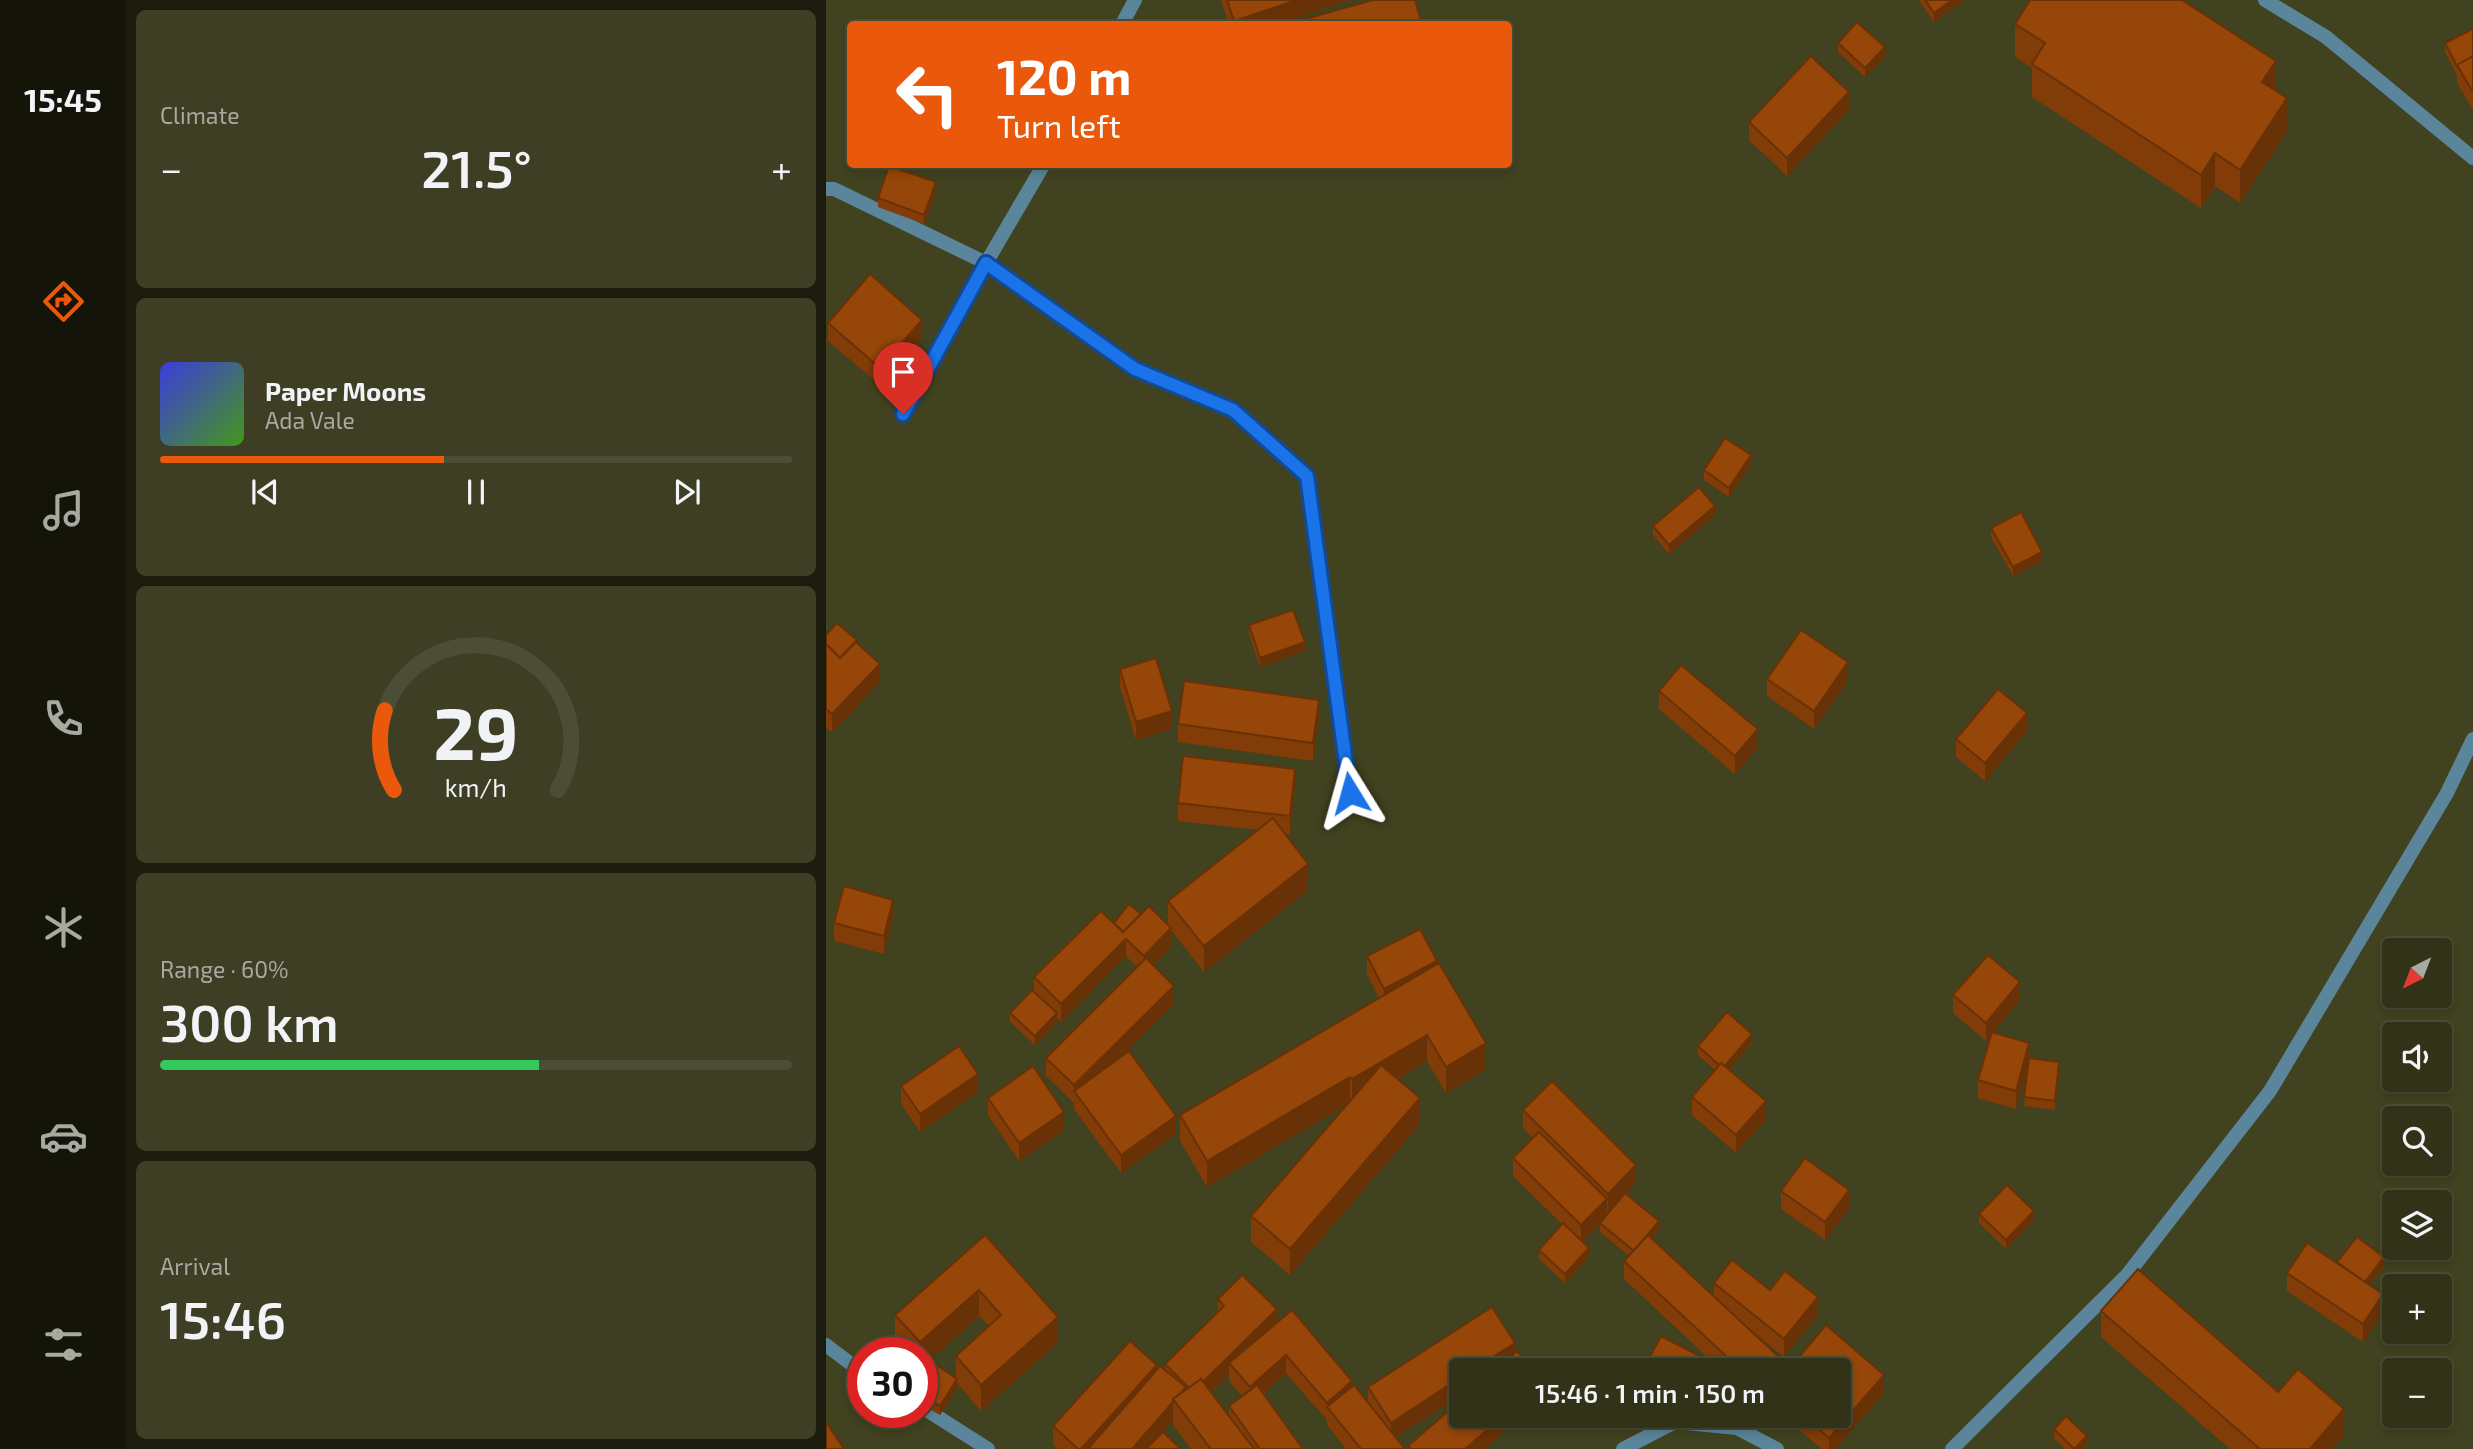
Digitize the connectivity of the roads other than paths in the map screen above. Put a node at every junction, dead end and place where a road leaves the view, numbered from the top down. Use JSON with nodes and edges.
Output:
{"nodes":[{"id":1,"x":1135,"y":0,"type":"edge"},
{"id":2,"x":2264,"y":0,"type":"edge"},
{"id":3,"x":1124,"y":21,"type":"edge"},
{"id":4,"x":2473,"y":158,"type":"edge"},
{"id":5,"x":1042,"y":168,"type":"edge"},
{"id":6,"x":826,"y":189,"type":"edge"},
{"id":7,"x":986,"y":263,"type":"junction"},
{"id":8,"x":903,"y":414,"type":"dead end"},
{"id":9,"x":2473,"y":739,"type":"edge"},
{"id":10,"x":1350,"y":793,"type":"dead end"},
{"id":11,"x":826,"y":1345,"type":"edge"},
{"id":12,"x":847,"y":1361,"type":"edge"},
{"id":13,"x":938,"y":1417,"type":"edge"},
{"id":14,"x":988,"y":1449,"type":"edge"},
{"id":15,"x":1623,"y":1449,"type":"edge"},
{"id":16,"x":1777,"y":1449,"type":"edge"},
{"id":17,"x":1952,"y":1449,"type":"edge"}],
"edges":[{"from":1,"to":3,"type":"street"},
{"from":2,"to":4,"type":"street"},
{"from":5,"to":7,"type":"street"},
{"from":6,"to":7,"type":"street"},
{"from":7,"to":8,"type":"street"},
{"from":7,"to":10,"type":"street"},
{"from":9,"to":17,"type":"street"},
{"from":11,"to":12,"type":"street"},
{"from":13,"to":14,"type":"street"},
{"from":15,"to":16,"type":"street"}]}
